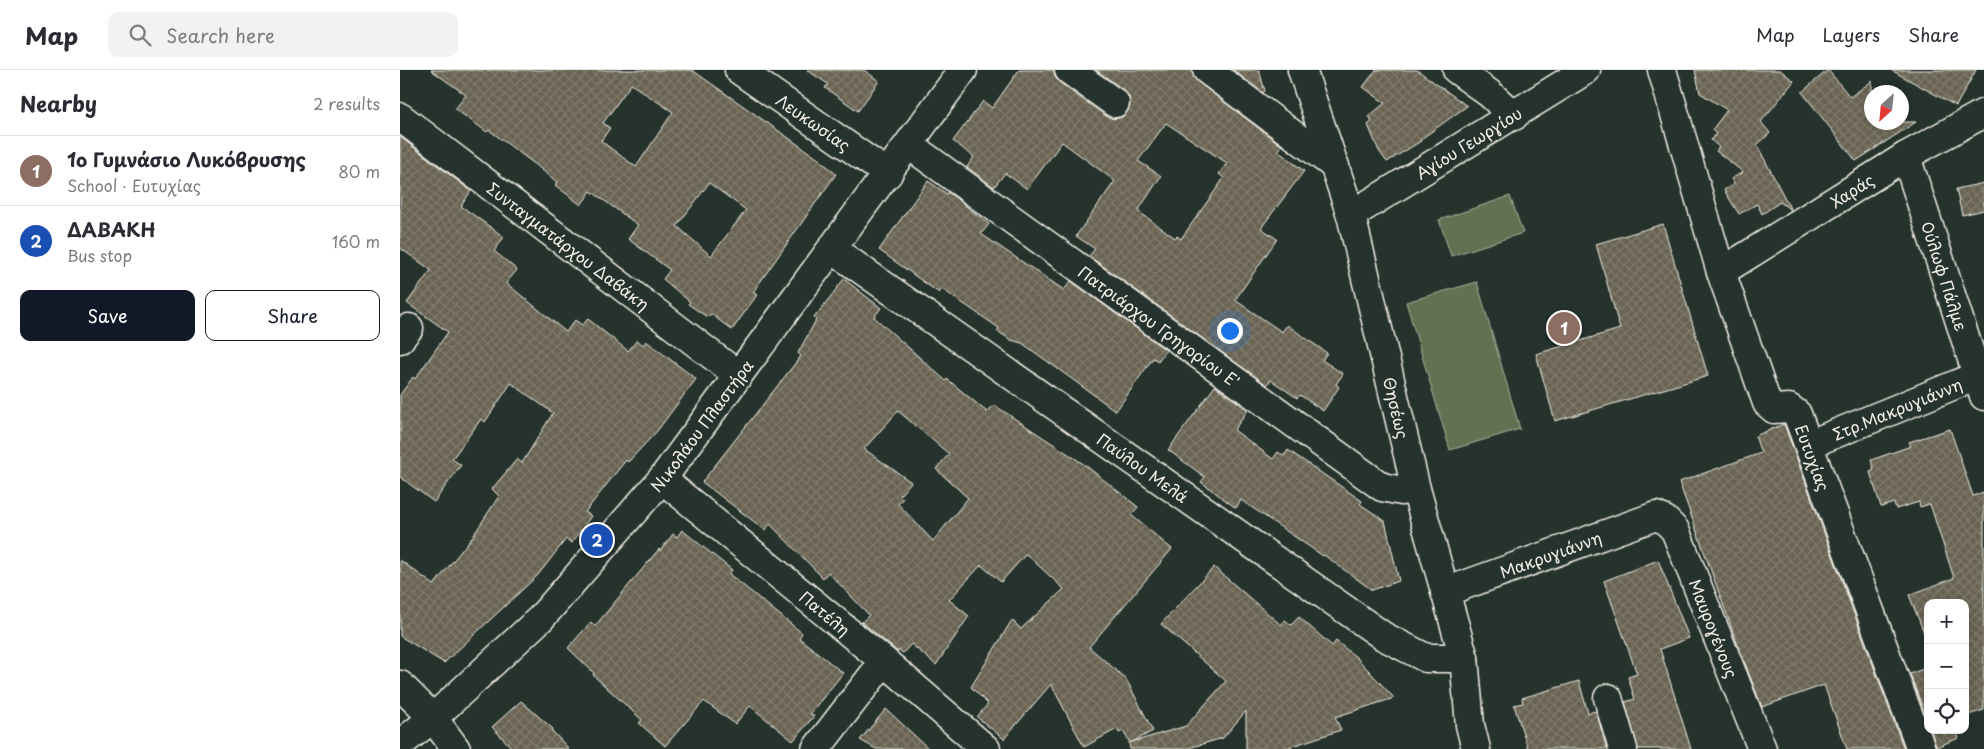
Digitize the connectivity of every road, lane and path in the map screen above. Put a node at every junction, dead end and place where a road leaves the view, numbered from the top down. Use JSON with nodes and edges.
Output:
{"nodes":[{"id":1,"x":739,"y":70,"type":"edge"},
{"id":2,"x":963,"y":70,"type":"edge"},
{"id":3,"x":1069,"y":70,"type":"edge"},
{"id":4,"x":1207,"y":70,"type":"edge"},
{"id":5,"x":1302,"y":70,"type":"edge"},
{"id":6,"x":1457,"y":70,"type":"edge"},
{"id":7,"x":1586,"y":70,"type":"edge"},
{"id":8,"x":1662,"y":70,"type":"edge"},
{"id":9,"x":1115,"y":103,"type":"dead end"},
{"id":10,"x":1984,"y":112,"type":"edge"},
{"id":11,"x":400,"y":116,"type":"edge"},
{"id":12,"x":1514,"y":116,"type":"junction"},
{"id":13,"x":909,"y":145,"type":"junction"},
{"id":14,"x":1906,"y":156,"type":"junction"},
{"id":15,"x":1335,"y":166,"type":"junction"},
{"id":16,"x":888,"y":174,"type":"junction"},
{"id":17,"x":1351,"y":215,"type":"junction"},
{"id":18,"x":832,"y":249,"type":"junction"},
{"id":19,"x":1721,"y":272,"type":"junction"},
{"id":20,"x":738,"y":375,"type":"junction"},
{"id":21,"x":1981,"y":382,"type":"edge"},
{"id":22,"x":1810,"y":444,"type":"junction"},
{"id":23,"x":662,"y":479,"type":"junction"},
{"id":24,"x":1416,"y":489,"type":"junction"},
{"id":25,"x":1656,"y":516,"type":"joint"},
{"id":26,"x":1445,"y":592,"type":"junction"},
{"id":27,"x":1464,"y":658,"type":"junction"},
{"id":28,"x":884,"y":661,"type":"junction"},
{"id":29,"x":400,"y":685,"type":"edge"},
{"id":30,"x":1608,"y":698,"type":"dead end"},
{"id":31,"x":433,"y":718,"type":"junction"},
{"id":32,"x":400,"y":744,"type":"edge"},
{"id":33,"x":456,"y":749,"type":"edge"},
{"id":34,"x":816,"y":749,"type":"edge"},
{"id":35,"x":986,"y":749,"type":"edge"},
{"id":36,"x":1476,"y":749,"type":"edge"},
{"id":37,"x":1623,"y":749,"type":"edge"},
{"id":38,"x":1762,"y":749,"type":"edge"},
{"id":39,"x":1921,"y":749,"type":"edge"}],
"edges":[{"from":1,"to":16,"type":"street","name":"Λευκωσίας"},
{"from":2,"to":13,"type":"street","name":"Νικολάου Πλαστήρα"},
{"from":3,"to":9,"type":"street"},
{"from":4,"to":15,"type":"street"},
{"from":5,"to":15,"type":"street","name":"Θησέως"},
{"from":6,"to":12,"type":"street"},
{"from":7,"to":12,"type":"street","name":"Αγίου Γεωργίου"},
{"from":8,"to":19,"type":"street","name":"Ευτυχίας"},
{"from":10,"to":14,"type":"street","name":"Χαράς"},
{"from":11,"to":20,"type":"street","name":"Συνταγματάρχου Δαβάκη"},
{"from":12,"to":17,"type":"street","name":"Αγίου Γεωργίου"},
{"from":13,"to":16,"type":"street","name":"Νικολάου Πλαστήρα"},
{"from":13,"to":24,"type":"street","name":"Πατριάρχου Γρηγορίου Ε'"},
{"from":14,"to":19,"type":"street","name":"Χαράς"},
{"from":14,"to":21,"type":"street","name":"Ούλωφ Πάλμε"},
{"from":15,"to":17,"type":"street","name":"Θησέως"},
{"from":16,"to":18,"type":"street","name":"Νικολάου Πλαστήρα"},
{"from":17,"to":24,"type":"street","name":"Θησέως"},
{"from":18,"to":20,"type":"street","name":"Νικολάου Πλαστήρα"},
{"from":18,"to":27,"type":"street","name":"Παύλου Μελά"},
{"from":19,"to":22,"type":"street","name":"Ευτυχίας"},
{"from":20,"to":23,"type":"street","name":"Νικολάου Πλαστήρα"},
{"from":21,"to":22,"type":"street","name":"Στρ.Μακρυγιάννη"},
{"from":22,"to":39,"type":"street","name":"Ευτυχίας"},
{"from":23,"to":28,"type":"street","name":"Πατέλη"},
{"from":23,"to":31,"type":"street","name":"Νικολάου Πλαστήρα"},
{"from":24,"to":26,"type":"street","name":"Θησέως"},
{"from":25,"to":26,"type":"street","name":"Μακρυγιάννη"},
{"from":25,"to":38,"type":"street","name":"Μαυρογένους"},
{"from":26,"to":27,"type":"street","name":"Θησέως"},
{"from":27,"to":36,"type":"street","name":"Θησέως"},
{"from":28,"to":34,"type":"street"},
{"from":28,"to":35,"type":"street","name":"Πατέλη"},
{"from":29,"to":31,"type":"street"},
{"from":30,"to":37,"type":"street"},
{"from":31,"to":32,"type":"street","name":"Νικολάου Πλαστήρα"},
{"from":31,"to":33,"type":"street"}]}
